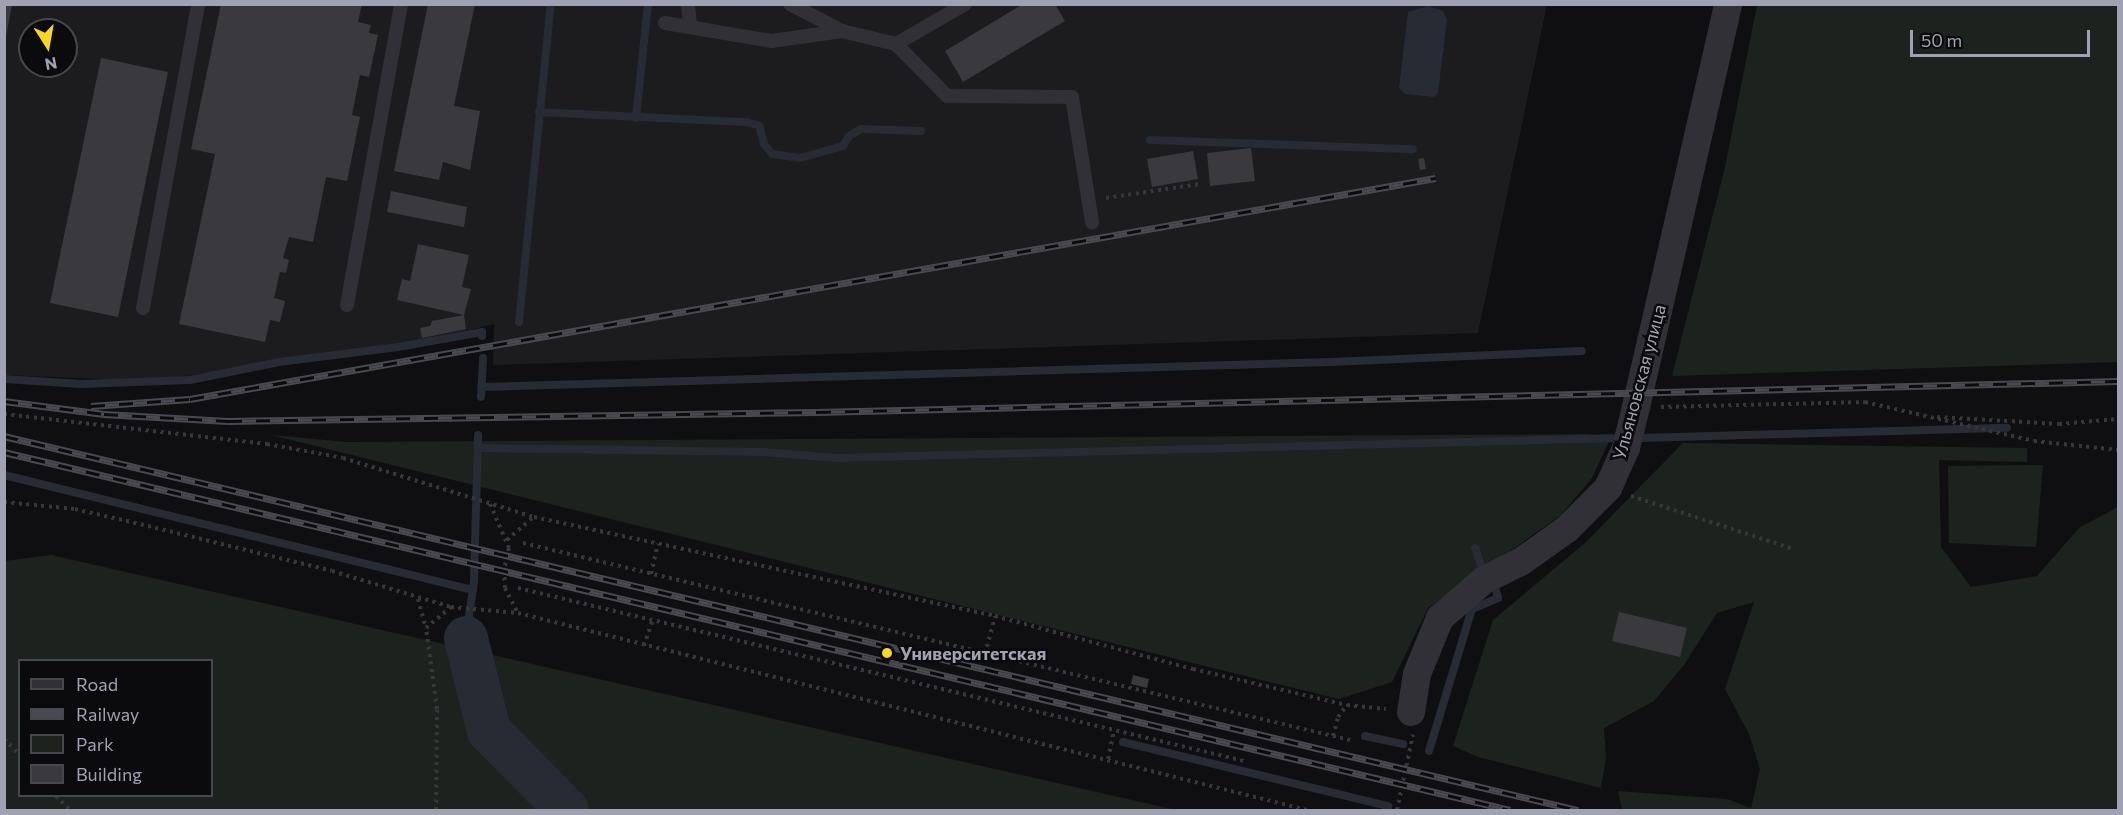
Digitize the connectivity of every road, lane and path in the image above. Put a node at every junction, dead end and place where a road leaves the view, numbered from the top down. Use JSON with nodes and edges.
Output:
{"nodes":[{"id":1,"x":198,"y":4,"type":"edge"},
{"id":2,"x":401,"y":4,"type":"edge"},
{"id":3,"x":688,"y":4,"type":"edge"},
{"id":4,"x":790,"y":4,"type":"edge"},
{"id":5,"x":965,"y":4,"type":"edge"},
{"id":6,"x":1728,"y":4,"type":"edge"},
{"id":7,"x":665,"y":23,"type":"dead end"},
{"id":8,"x":690,"y":27,"type":"junction"},
{"id":9,"x":842,"y":31,"type":"junction"},
{"id":10,"x":896,"y":44,"type":"junction"},
{"id":11,"x":1200,"y":184,"type":"dead end"},
{"id":12,"x":1089,"y":201,"type":"junction"},
{"id":13,"x":1092,"y":222,"type":"dead end"},
{"id":14,"x":347,"y":305,"type":"dead end"},
{"id":15,"x":143,"y":308,"type":"dead end"},
{"id":16,"x":1636,"y":407,"type":"junction"},
{"id":17,"x":4,"y":414,"type":"edge"},
{"id":18,"x":1925,"y":416,"type":"junction"},
{"id":19,"x":2118,"y":419,"type":"edge"},
{"id":20,"x":2118,"y":450,"type":"edge"},
{"id":21,"x":1608,"y":488,"type":"junction"},
{"id":22,"x":4,"y":502,"type":"edge"},
{"id":23,"x":490,"y":503,"type":"junction"},
{"id":24,"x":534,"y":517,"type":"junction"},
{"id":25,"x":507,"y":540,"type":"junction"},
{"id":26,"x":523,"y":543,"type":"dead end"},
{"id":27,"x":658,"y":544,"type":"junction"},
{"id":28,"x":1793,"y":549,"type":"dead end"},
{"id":29,"x":651,"y":574,"type":"junction"},
{"id":30,"x":518,"y":588,"type":"dead end"},
{"id":31,"x":418,"y":599,"type":"junction"},
{"id":32,"x":452,"y":607,"type":"junction"},
{"id":33,"x":518,"y":613,"type":"junction"},
{"id":34,"x":994,"y":616,"type":"junction"},
{"id":35,"x":652,"y":620,"type":"junction"},
{"id":36,"x":426,"y":628,"type":"junction"},
{"id":37,"x":644,"y":646,"type":"junction"},
{"id":38,"x":985,"y":654,"type":"junction"},
{"id":39,"x":1347,"y":705,"type":"junction"},
{"id":40,"x":1411,"y":712,"type":"junction"},
{"id":41,"x":1114,"y":731,"type":"junction"},
{"id":42,"x":1333,"y":736,"type":"junction"},
{"id":43,"x":4,"y":739,"type":"edge"},
{"id":44,"x":1354,"y":741,"type":"dead end"},
{"id":45,"x":18,"y":754,"type":"edge"},
{"id":46,"x":1108,"y":759,"type":"junction"},
{"id":47,"x":1244,"y":761,"type":"dead end"},
{"id":48,"x":58,"y":797,"type":"edge"},
{"id":49,"x":70,"y":810,"type":"edge"},
{"id":50,"x":436,"y":810,"type":"edge"},
{"id":51,"x":1307,"y":810,"type":"edge"},
{"id":52,"x":1397,"y":810,"type":"edge"}],
"edges":[{"from":1,"to":15,"type":"lane"},
{"from":2,"to":14,"type":"lane"},
{"from":3,"to":8,"type":"lane"},
{"from":4,"to":9,"type":"lane"},
{"from":5,"to":10,"type":"lane"},
{"from":6,"to":16,"type":"street","name":"Ульяновская улица"},
{"from":7,"to":8,"type":"lane"},
{"from":8,"to":9,"type":"lane"},
{"from":9,"to":10,"type":"lane"},
{"from":10,"to":12,"type":"lane"},
{"from":11,"to":12,"type":"path"},
{"from":12,"to":13,"type":"lane"},
{"from":16,"to":18,"type":"path"},
{"from":16,"to":21,"type":"street","name":"Ульяновская улица"},
{"from":17,"to":23,"type":"path"},
{"from":18,"to":19,"type":"path"},
{"from":18,"to":20,"type":"path"},
{"from":21,"to":28,"type":"path"},
{"from":21,"to":40,"type":"street","name":"Ульяновская улица"},
{"from":22,"to":31,"type":"path"},
{"from":23,"to":24,"type":"path"},
{"from":23,"to":25,"type":"path"},
{"from":24,"to":25,"type":"path"},
{"from":24,"to":27,"type":"path"},
{"from":25,"to":33,"type":"path"},
{"from":26,"to":29,"type":"path"},
{"from":27,"to":29,"type":"path"},
{"from":27,"to":34,"type":"path"},
{"from":29,"to":38,"type":"path"},
{"from":30,"to":35,"type":"path"},
{"from":31,"to":32,"type":"path"},
{"from":31,"to":36,"type":"path"},
{"from":32,"to":33,"type":"path"},
{"from":32,"to":36,"type":"path"},
{"from":33,"to":37,"type":"path"},
{"from":34,"to":38,"type":"path"},
{"from":34,"to":39,"type":"path"},
{"from":35,"to":37,"type":"path"},
{"from":35,"to":41,"type":"path"},
{"from":36,"to":50,"type":"path"},
{"from":37,"to":46,"type":"path"},
{"from":38,"to":42,"type":"path"},
{"from":39,"to":40,"type":"path"},
{"from":39,"to":42,"type":"path"},
{"from":40,"to":52,"type":"path"},
{"from":41,"to":46,"type":"path"},
{"from":41,"to":47,"type":"path"},
{"from":42,"to":44,"type":"path"},
{"from":43,"to":45,"type":"path"},
{"from":46,"to":51,"type":"path"},
{"from":48,"to":49,"type":"path"}]}
